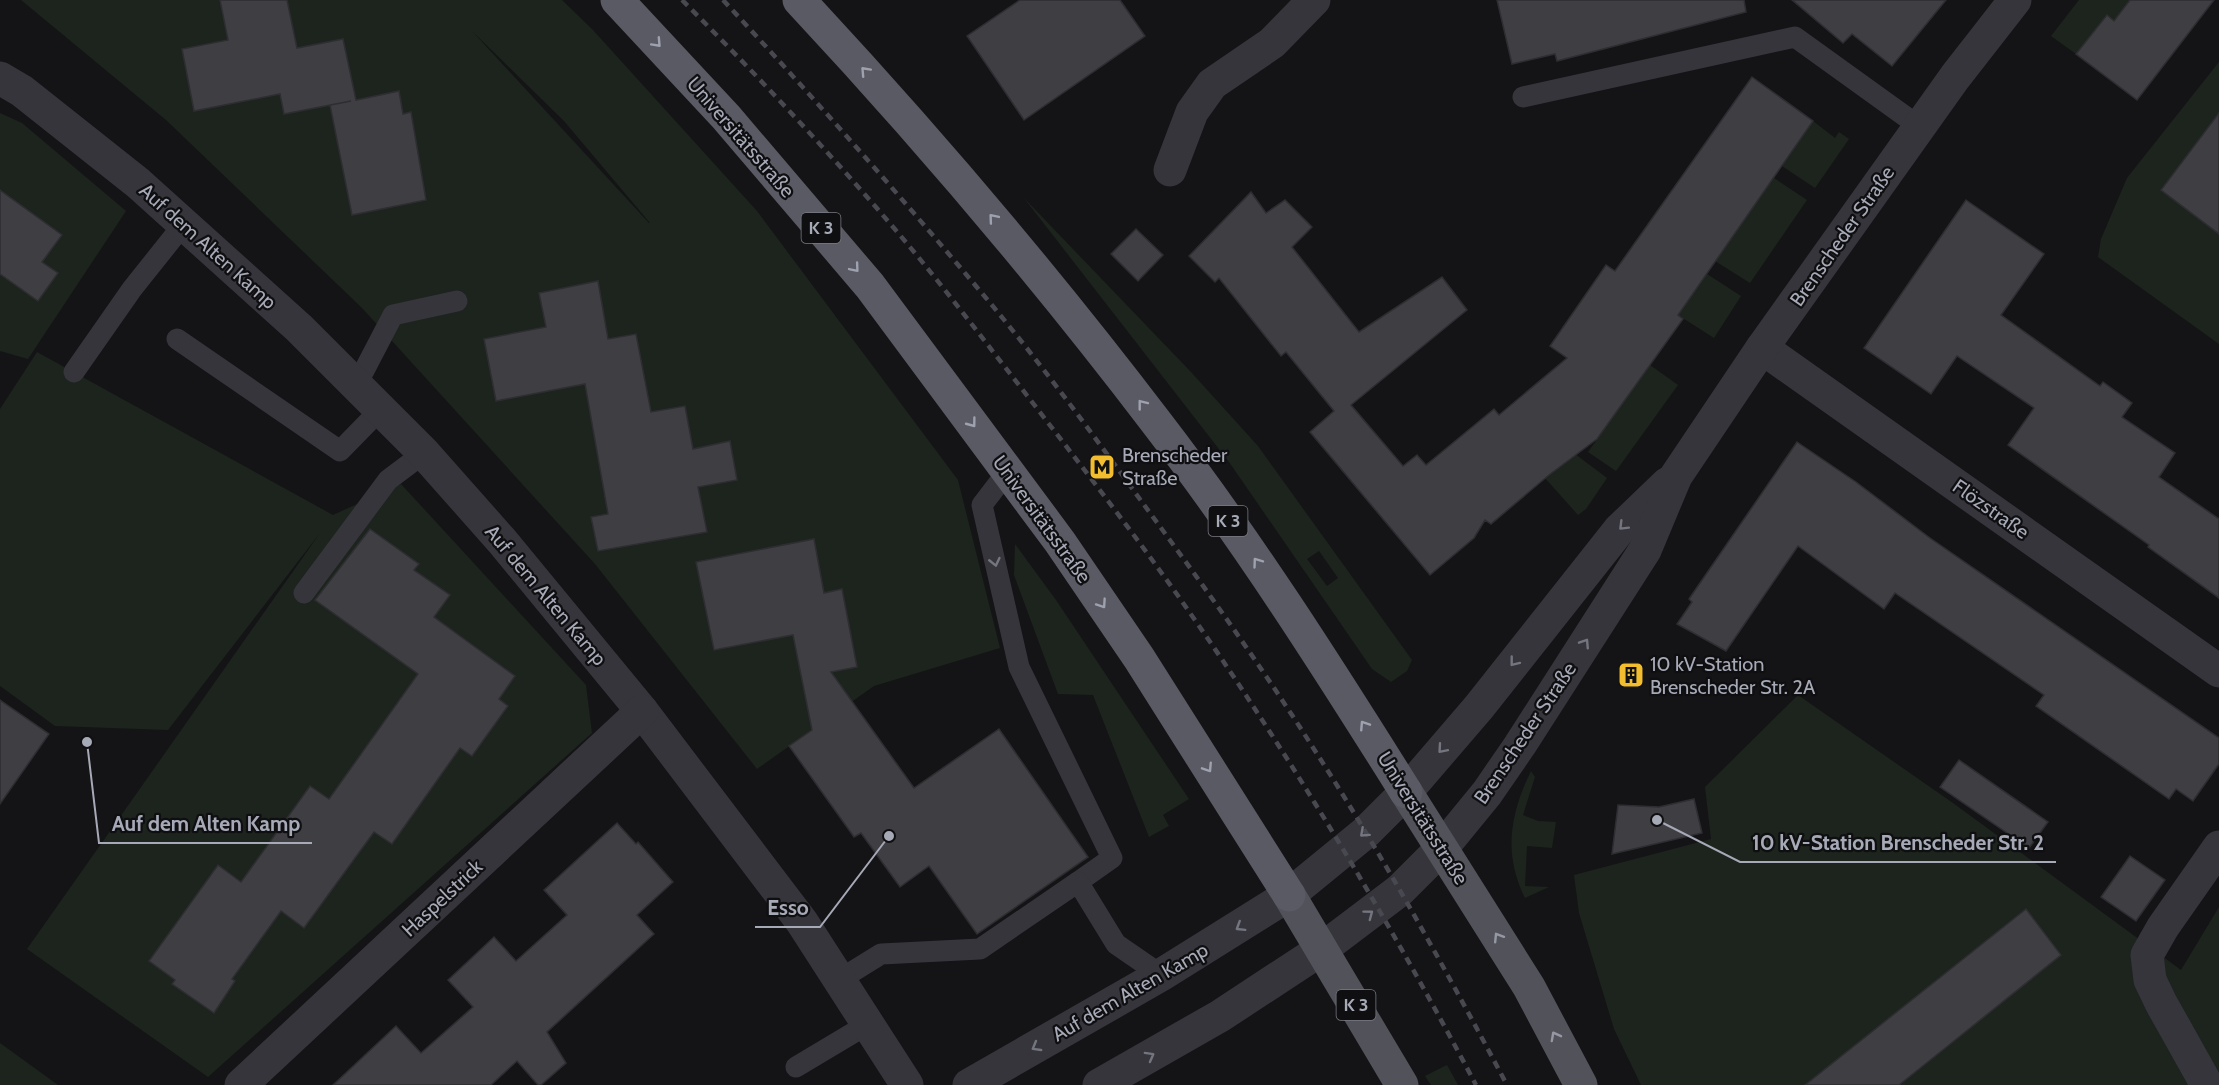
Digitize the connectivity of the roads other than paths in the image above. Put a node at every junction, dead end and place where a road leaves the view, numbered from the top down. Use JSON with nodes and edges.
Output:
{"nodes":[{"id":1,"x":616,"y":0,"type":"edge"},
{"id":2,"x":799,"y":0,"type":"edge"},
{"id":3,"x":1314,"y":0,"type":"edge"},
{"id":4,"x":2015,"y":0,"type":"edge"},
{"id":5,"x":0,"y":78,"type":"edge"},
{"id":6,"x":1523,"y":98,"type":"dead end"},
{"id":7,"x":1920,"y":127,"type":"junction"},
{"id":8,"x":1170,"y":170,"type":"dead end"},
{"id":9,"x":183,"y":225,"type":"junction"},
{"id":10,"x":457,"y":302,"type":"dead end"},
{"id":11,"x":177,"y":339,"type":"dead end"},
{"id":12,"x":1762,"y":348,"type":"junction"},
{"id":13,"x":74,"y":372,"type":"dead end"},
{"id":14,"x":356,"y":386,"type":"junction"},
{"id":15,"x":380,"y":410,"type":"junction"},
{"id":16,"x":424,"y":453,"type":"junction"},
{"id":17,"x":1008,"y":471,"type":"junction"},
{"id":18,"x":1676,"y":476,"type":"junction"},
{"id":19,"x":304,"y":592,"type":"dead end"},
{"id":20,"x":2219,"y":671,"type":"edge"},
{"id":21,"x":642,"y":711,"type":"junction"},
{"id":22,"x":1406,"y":792,"type":"junction"},
{"id":23,"x":2219,"y":847,"type":"edge"},
{"id":24,"x":1442,"y":848,"type":"junction"},
{"id":25,"x":1078,"y":882,"type":"junction"},
{"id":26,"x":1289,"y":895,"type":"junction"},
{"id":27,"x":1322,"y":950,"type":"junction"},
{"id":28,"x":1161,"y":975,"type":"junction"},
{"id":29,"x":839,"y":980,"type":"junction"},
{"id":30,"x":868,"y":1024,"type":"junction"},
{"id":31,"x":796,"y":1067,"type":"dead end"},
{"id":32,"x":241,"y":1085,"type":"edge"},
{"id":33,"x":907,"y":1085,"type":"edge"},
{"id":34,"x":969,"y":1085,"type":"edge"},
{"id":35,"x":1099,"y":1085,"type":"edge"},
{"id":36,"x":1402,"y":1085,"type":"edge"},
{"id":37,"x":1581,"y":1085,"type":"edge"},
{"id":38,"x":2207,"y":1085,"type":"edge"}],
"edges":[{"from":1,"to":17,"type":"highway","name":"Universitätsstraße","number":"K 3","one_way":true},
{"from":22,"to":2,"type":"highway","name":"Universitätsstraße","number":"K 3","one_way":true},
{"from":3,"to":8,"type":"street"},
{"from":4,"to":7,"type":"street","name":"Brenscheder Straße"},
{"from":5,"to":9,"type":"street","name":"Auf dem Alten Kamp"},
{"from":6,"to":7,"type":"lane"},
{"from":7,"to":12,"type":"street","name":"Brenscheder Straße"},
{"from":9,"to":13,"type":"lane"},
{"from":9,"to":14,"type":"street","name":"Auf dem Alten Kamp"},
{"from":10,"to":14,"type":"lane"},
{"from":11,"to":15,"type":"lane"},
{"from":12,"to":18,"type":"street","name":"Brenscheder Straße"},
{"from":12,"to":20,"type":"street","name":"Flözstraße"},
{"from":14,"to":15,"type":"street","name":"Auf dem Alten Kamp"},
{"from":15,"to":16,"type":"street","name":"Auf dem Alten Kamp"},
{"from":16,"to":19,"type":"lane"},
{"from":16,"to":21,"type":"street","name":"Auf dem Alten Kamp"},
{"from":17,"to":25,"type":"lane","one_way":true},
{"from":17,"to":26,"type":"highway","name":"Universitätsstraße","number":"K 3","one_way":true},
{"from":18,"to":22,"type":"street","name":"Brenscheder Straße","one_way":true},
{"from":24,"to":18,"type":"street","name":"Brenscheder Straße","one_way":true},
{"from":21,"to":29,"type":"street","name":"Auf dem Alten Kamp"},
{"from":21,"to":32,"type":"street","name":"Haspelstrick"},
{"from":22,"to":24,"type":"main road","name":"Universitätsstraße","number":"K 3"},
{"from":22,"to":26,"type":"street","name":"Brenscheder Straße","one_way":true},
{"from":23,"to":38,"type":"street"},
{"from":27,"to":24,"type":"street","name":"Brenscheder Straße","one_way":true},
{"from":37,"to":24,"type":"main road","name":"Universitätsstraße","number":"K 3","one_way":true},
{"from":25,"to":28,"type":"lane"},
{"from":25,"to":29,"type":"lane"},
{"from":26,"to":27,"type":"main road","name":"Universitätsstraße","number":"K 3"},
{"from":26,"to":28,"type":"street","name":"Auf dem Alten Kamp","one_way":true},
{"from":35,"to":27,"type":"street","one_way":true},
{"from":27,"to":36,"type":"main road","name":"Universitätsstraße","number":"K 3"},
{"from":28,"to":34,"type":"street","name":"Auf dem Alten Kamp","one_way":true},
{"from":29,"to":30,"type":"street","name":"Auf dem Alten Kamp"},
{"from":30,"to":31,"type":"lane"},
{"from":30,"to":33,"type":"street","name":"Auf dem Alten Kamp"}]}
